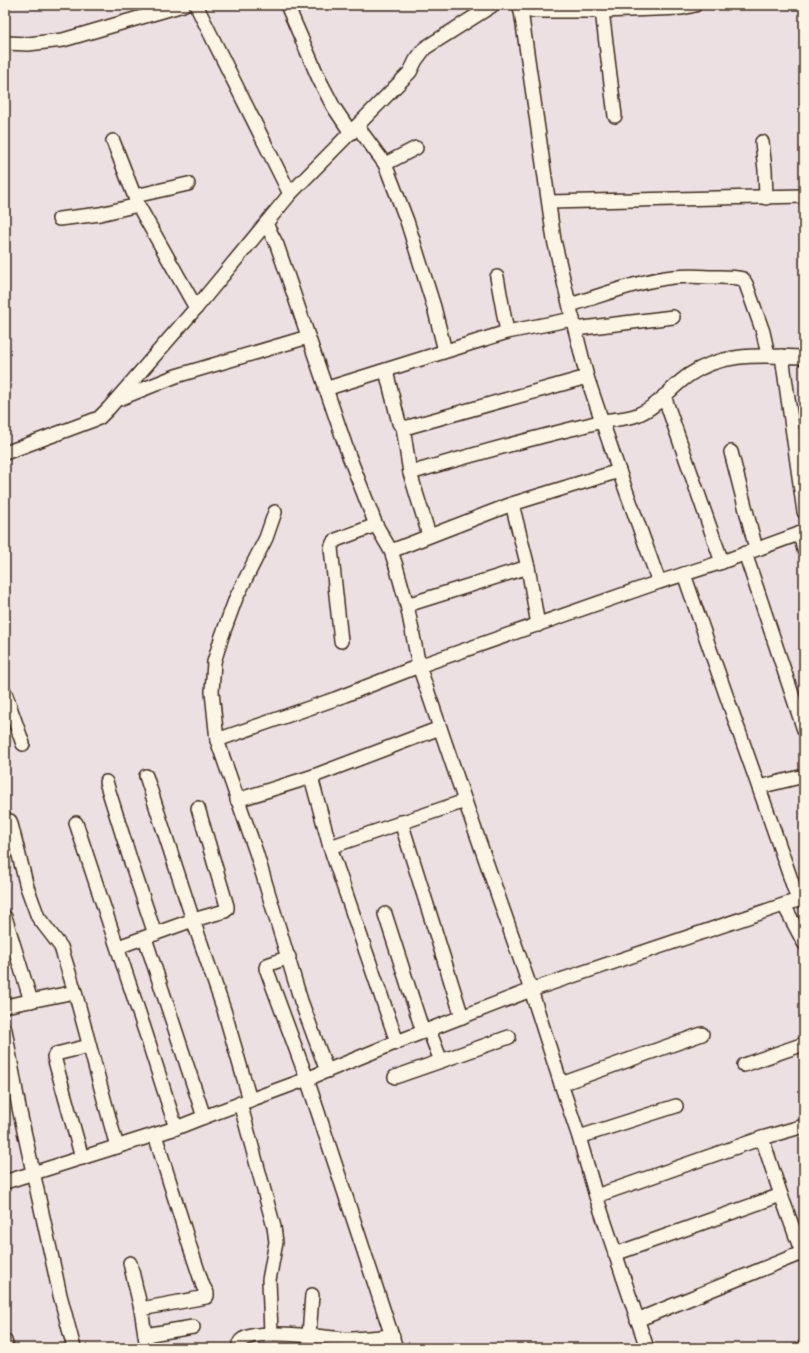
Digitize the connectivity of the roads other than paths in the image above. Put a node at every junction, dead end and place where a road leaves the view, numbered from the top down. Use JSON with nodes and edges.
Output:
{"nodes":[{"id":1,"x":183,"y":5,"type":"edge"},
{"id":2,"x":196,"y":5,"type":"edge"},
{"id":3,"x":287,"y":5,"type":"edge"},
{"id":4,"x":493,"y":5,"type":"edge"},
{"id":5,"x":695,"y":5,"type":"edge"},
{"id":6,"x":620,"y":7,"type":"edge"},
{"id":7,"x":520,"y":8,"type":"edge"},
{"id":8,"x":602,"y":11,"type":"junction"},
{"id":9,"x":5,"y":43,"type":"edge"},
{"id":10,"x":614,"y":116,"type":"dead end"},
{"id":11,"x":354,"y":130,"type":"junction"},
{"id":12,"x":113,"y":141,"type":"dead end"},
{"id":13,"x":762,"y":142,"type":"dead end"},
{"id":14,"x":416,"y":148,"type":"dead end"},
{"id":15,"x":385,"y":164,"type":"junction"},
{"id":16,"x":188,"y":184,"type":"dead end"},
{"id":17,"x":290,"y":194,"type":"junction"},
{"id":18,"x":804,"y":196,"type":"edge"},
{"id":19,"x":766,"y":198,"type":"junction"},
{"id":20,"x":136,"y":200,"type":"junction"},
{"id":21,"x":549,"y":202,"type":"junction"},
{"id":22,"x":58,"y":219,"type":"dead end"},
{"id":23,"x":266,"y":224,"type":"junction"},
{"id":24,"x":497,"y":277,"type":"dead end"},
{"id":25,"x":570,"y":305,"type":"junction"},
{"id":26,"x":196,"y":308,"type":"junction"},
{"id":27,"x":673,"y":316,"type":"dead end"},
{"id":28,"x":574,"y":324,"type":"junction"},
{"id":29,"x":507,"y":332,"type":"junction"},
{"id":30,"x":308,"y":338,"type":"junction"},
{"id":31,"x":445,"y":351,"type":"junction"},
{"id":32,"x":768,"y":355,"type":"junction"},
{"id":33,"x":782,"y":356,"type":"junction"},
{"id":34,"x":804,"y":357,"type":"edge"},
{"id":35,"x":386,"y":371,"type":"junction"},
{"id":36,"x":588,"y":377,"type":"junction"},
{"id":37,"x":325,"y":389,"type":"junction"},
{"id":38,"x":664,"y":396,"type":"junction"},
{"id":39,"x":115,"y":400,"type":"junction"},
{"id":40,"x":602,"y":422,"type":"junction"},
{"id":41,"x":403,"y":427,"type":"junction"},
{"id":42,"x":731,"y":452,"type":"dead end"},
{"id":43,"x":5,"y":453,"type":"edge"},
{"id":44,"x":619,"y":471,"type":"junction"},
{"id":45,"x":410,"y":473,"type":"junction"},
{"id":46,"x":512,"y":504,"type":"junction"},
{"id":47,"x":275,"y":512,"type":"dead end"},
{"id":48,"x":804,"y":512,"type":"edge"},
{"id":49,"x":376,"y":525,"type":"junction"},
{"id":50,"x":802,"y":532,"type":"edge"},
{"id":51,"x":429,"y":535,"type":"junction"},
{"id":52,"x":804,"y":550,"type":"edge"},
{"id":53,"x":391,"y":551,"type":"junction"},
{"id":54,"x":750,"y":551,"type":"junction"},
{"id":55,"x":722,"y":562,"type":"junction"},
{"id":56,"x":528,"y":567,"type":"junction"},
{"id":57,"x":684,"y":574,"type":"junction"},
{"id":58,"x":659,"y":582,"type":"junction"},
{"id":59,"x":407,"y":605,"type":"junction"},
{"id":60,"x":538,"y":625,"type":"junction"},
{"id":61,"x":341,"y":641,"type":"dead end"},
{"id":62,"x":419,"y":666,"type":"junction"},
{"id":63,"x":5,"y":694,"type":"edge"},
{"id":64,"x":440,"y":728,"type":"junction"},
{"id":65,"x":804,"y":730,"type":"edge"},
{"id":66,"x":217,"y":740,"type":"junction"},
{"id":67,"x":23,"y":744,"type":"dead end"},
{"id":68,"x":146,"y":776,"type":"dead end"},
{"id":69,"x":804,"y":776,"type":"edge"},
{"id":70,"x":311,"y":777,"type":"junction"},
{"id":71,"x":106,"y":782,"type":"dead end"},
{"id":72,"x":759,"y":787,"type":"junction"},
{"id":73,"x":237,"y":800,"type":"junction"},
{"id":74,"x":465,"y":801,"type":"junction"},
{"id":75,"x":198,"y":808,"type":"dead end"},
{"id":76,"x":5,"y":822,"type":"edge"},
{"id":77,"x":401,"y":822,"type":"junction"},
{"id":78,"x":76,"y":823,"type":"dead end"},
{"id":79,"x":330,"y":847,"type":"junction"},
{"id":80,"x":801,"y":899,"type":"edge"},
{"id":81,"x":784,"y":905,"type":"junction"},
{"id":82,"x":385,"y":914,"type":"dead end"},
{"id":83,"x":5,"y":917,"type":"edge"},
{"id":84,"x":193,"y":920,"type":"junction"},
{"id":85,"x":150,"y":936,"type":"junction"},
{"id":86,"x":804,"y":943,"type":"edge"},
{"id":87,"x":118,"y":947,"type":"junction"},
{"id":88,"x":289,"y":957,"type":"junction"},
{"id":89,"x":531,"y":990,"type":"junction"},
{"id":90,"x":75,"y":992,"type":"junction"},
{"id":91,"x":31,"y":1001,"type":"junction"},
{"id":92,"x":5,"y":1006,"type":"edge"},
{"id":93,"x":462,"y":1017,"type":"junction"},
{"id":94,"x":5,"y":1030,"type":"edge"},
{"id":95,"x":426,"y":1031,"type":"junction"},
{"id":96,"x":702,"y":1034,"type":"dead end"},
{"id":97,"x":509,"y":1037,"type":"dead end"},
{"id":98,"x":397,"y":1042,"type":"junction"},
{"id":99,"x":804,"y":1044,"type":"edge"},
{"id":100,"x":89,"y":1046,"type":"junction"},
{"id":101,"x":441,"y":1061,"type":"junction"},
{"id":102,"x":744,"y":1065,"type":"dead end"},
{"id":103,"x":327,"y":1071,"type":"junction"},
{"id":104,"x":395,"y":1078,"type":"dead end"},
{"id":105,"x":307,"y":1079,"type":"junction"},
{"id":106,"x":560,"y":1084,"type":"junction"},
{"id":107,"x":245,"y":1102,"type":"junction"},
{"id":108,"x":676,"y":1106,"type":"dead end"},
{"id":109,"x":204,"y":1117,"type":"junction"},
{"id":110,"x":804,"y":1126,"type":"edge"},
{"id":111,"x":176,"y":1128,"type":"junction"},
{"id":112,"x":156,"y":1135,"type":"junction"},
{"id":113,"x":579,"y":1137,"type":"junction"},
{"id":114,"x":762,"y":1138,"type":"junction"},
{"id":115,"x":117,"y":1147,"type":"junction"},
{"id":116,"x":82,"y":1158,"type":"junction"},
{"id":117,"x":34,"y":1172,"type":"junction"},
{"id":118,"x":5,"y":1182,"type":"edge"},
{"id":119,"x":780,"y":1195,"type":"junction"},
{"id":120,"x":596,"y":1196,"type":"junction"},
{"id":121,"x":803,"y":1252,"type":"edge"},
{"id":122,"x":616,"y":1254,"type":"junction"},
{"id":123,"x":130,"y":1263,"type":"dead end"},
{"id":124,"x":312,"y":1295,"type":"dead end"},
{"id":125,"x":142,"y":1309,"type":"junction"},
{"id":126,"x":638,"y":1320,"type":"junction"},
{"id":127,"x":194,"y":1327,"type":"dead end"},
{"id":128,"x":271,"y":1334,"type":"junction"},
{"id":129,"x":309,"y":1335,"type":"junction"},
{"id":130,"x":5,"y":1341,"type":"edge"},
{"id":131,"x":146,"y":1342,"type":"edge"},
{"id":132,"x":394,"y":1342,"type":"edge"},
{"id":133,"x":347,"y":1344,"type":"edge"},
{"id":134,"x":644,"y":1347,"type":"edge"},
{"id":135,"x":7,"y":1348,"type":"edge"},
{"id":136,"x":74,"y":1348,"type":"edge"},
{"id":137,"x":239,"y":1348,"type":"edge"}],
"edges":[{"from":1,"to":9,"type":"street"},
{"from":2,"to":17,"type":"street"},
{"from":3,"to":11,"type":"street"},
{"from":4,"to":11,"type":"street"},
{"from":5,"to":6,"type":"street"},
{"from":6,"to":8,"type":"street"},
{"from":7,"to":8,"type":"street"},
{"from":7,"to":21,"type":"street"},
{"from":8,"to":10,"type":"street"},
{"from":11,"to":15,"type":"street"},
{"from":11,"to":17,"type":"street"},
{"from":12,"to":20,"type":"street"},
{"from":13,"to":19,"type":"street"},
{"from":14,"to":15,"type":"street"},
{"from":15,"to":31,"type":"street"},
{"from":16,"to":20,"type":"street"},
{"from":17,"to":23,"type":"street"},
{"from":18,"to":19,"type":"street"},
{"from":19,"to":21,"type":"street"},
{"from":20,"to":22,"type":"street"},
{"from":20,"to":26,"type":"street"},
{"from":21,"to":25,"type":"street"},
{"from":23,"to":26,"type":"street"},
{"from":23,"to":30,"type":"street"},
{"from":24,"to":29,"type":"street"},
{"from":25,"to":28,"type":"street"},
{"from":25,"to":32,"type":"street"},
{"from":26,"to":39,"type":"street"},
{"from":27,"to":28,"type":"street"},
{"from":28,"to":29,"type":"street"},
{"from":28,"to":36,"type":"street"},
{"from":29,"to":31,"type":"street"},
{"from":30,"to":37,"type":"street"},
{"from":30,"to":39,"type":"street"},
{"from":31,"to":35,"type":"street"},
{"from":32,"to":33,"type":"street"},
{"from":32,"to":38,"type":"street"},
{"from":33,"to":34,"type":"street"},
{"from":33,"to":48,"type":"street"},
{"from":35,"to":37,"type":"street"},
{"from":35,"to":41,"type":"street"},
{"from":36,"to":40,"type":"street"},
{"from":36,"to":41,"type":"street"},
{"from":37,"to":49,"type":"street"},
{"from":38,"to":40,"type":"street"},
{"from":38,"to":55,"type":"street"},
{"from":39,"to":43,"type":"street"},
{"from":40,"to":44,"type":"street"},
{"from":40,"to":45,"type":"street"},
{"from":41,"to":45,"type":"street"},
{"from":42,"to":54,"type":"street"},
{"from":44,"to":46,"type":"street"},
{"from":44,"to":58,"type":"street"},
{"from":45,"to":51,"type":"street"},
{"from":46,"to":51,"type":"street"},
{"from":46,"to":56,"type":"street"},
{"from":47,"to":66,"type":"street"},
{"from":49,"to":53,"type":"street"},
{"from":49,"to":61,"type":"street"},
{"from":50,"to":52,"type":"street"},
{"from":50,"to":54,"type":"street"},
{"from":51,"to":53,"type":"street"},
{"from":53,"to":59,"type":"street"},
{"from":54,"to":55,"type":"street"},
{"from":54,"to":65,"type":"street"},
{"from":55,"to":57,"type":"street"},
{"from":56,"to":59,"type":"street"},
{"from":56,"to":60,"type":"street"},
{"from":57,"to":58,"type":"street"},
{"from":57,"to":72,"type":"street"},
{"from":58,"to":60,"type":"street"},
{"from":59,"to":62,"type":"street"},
{"from":60,"to":62,"type":"street"},
{"from":62,"to":64,"type":"street"},
{"from":62,"to":66,"type":"street"},
{"from":63,"to":67,"type":"street"},
{"from":64,"to":70,"type":"street"},
{"from":64,"to":74,"type":"street"},
{"from":66,"to":73,"type":"street"},
{"from":68,"to":84,"type":"street"},
{"from":69,"to":72,"type":"street"},
{"from":70,"to":73,"type":"street"},
{"from":70,"to":79,"type":"street"},
{"from":71,"to":85,"type":"street"},
{"from":72,"to":80,"type":"street"},
{"from":73,"to":88,"type":"street"},
{"from":74,"to":77,"type":"street"},
{"from":74,"to":89,"type":"street"},
{"from":75,"to":84,"type":"street"},
{"from":76,"to":90,"type":"street"},
{"from":77,"to":79,"type":"street"},
{"from":77,"to":93,"type":"street"},
{"from":78,"to":87,"type":"street"},
{"from":79,"to":98,"type":"street"},
{"from":80,"to":81,"type":"street"},
{"from":81,"to":86,"type":"street"},
{"from":81,"to":89,"type":"street"},
{"from":82,"to":95,"type":"street"},
{"from":83,"to":91,"type":"street"},
{"from":84,"to":85,"type":"street"},
{"from":84,"to":107,"type":"street"},
{"from":85,"to":87,"type":"street"},
{"from":85,"to":109,"type":"street"},
{"from":87,"to":111,"type":"street"},
{"from":88,"to":103,"type":"street"},
{"from":88,"to":105,"type":"street"},
{"from":89,"to":93,"type":"street"},
{"from":89,"to":106,"type":"street"},
{"from":90,"to":91,"type":"street"},
{"from":90,"to":100,"type":"street"},
{"from":91,"to":92,"type":"street"},
{"from":93,"to":95,"type":"street"},
{"from":94,"to":117,"type":"street"},
{"from":95,"to":98,"type":"street"},
{"from":95,"to":101,"type":"street"},
{"from":96,"to":106,"type":"street"},
{"from":97,"to":101,"type":"street"},
{"from":98,"to":103,"type":"street"},
{"from":99,"to":102,"type":"street"},
{"from":100,"to":115,"type":"street"},
{"from":100,"to":116,"type":"street"},
{"from":101,"to":104,"type":"street"},
{"from":103,"to":105,"type":"street"},
{"from":105,"to":107,"type":"street"},
{"from":105,"to":132,"type":"street"},
{"from":106,"to":113,"type":"street"},
{"from":107,"to":109,"type":"street"},
{"from":107,"to":128,"type":"street"},
{"from":108,"to":113,"type":"street"},
{"from":109,"to":111,"type":"street"},
{"from":110,"to":114,"type":"street"},
{"from":111,"to":112,"type":"street"},
{"from":112,"to":115,"type":"street"},
{"from":112,"to":125,"type":"street"},
{"from":113,"to":120,"type":"street"},
{"from":114,"to":119,"type":"street"},
{"from":114,"to":120,"type":"street"},
{"from":115,"to":116,"type":"street"},
{"from":116,"to":117,"type":"street"},
{"from":117,"to":118,"type":"street"},
{"from":117,"to":136,"type":"street"},
{"from":119,"to":121,"type":"street"},
{"from":119,"to":122,"type":"street"},
{"from":120,"to":122,"type":"street"},
{"from":121,"to":126,"type":"street"},
{"from":122,"to":126,"type":"street"},
{"from":123,"to":125,"type":"street"},
{"from":124,"to":129,"type":"street"},
{"from":125,"to":131,"type":"street"},
{"from":126,"to":134,"type":"street"},
{"from":127,"to":131,"type":"street"},
{"from":128,"to":129,"type":"street"},
{"from":128,"to":137,"type":"street"},
{"from":129,"to":133,"type":"street"},
{"from":130,"to":135,"type":"street"},
{"from":132,"to":133,"type":"street"}]}
